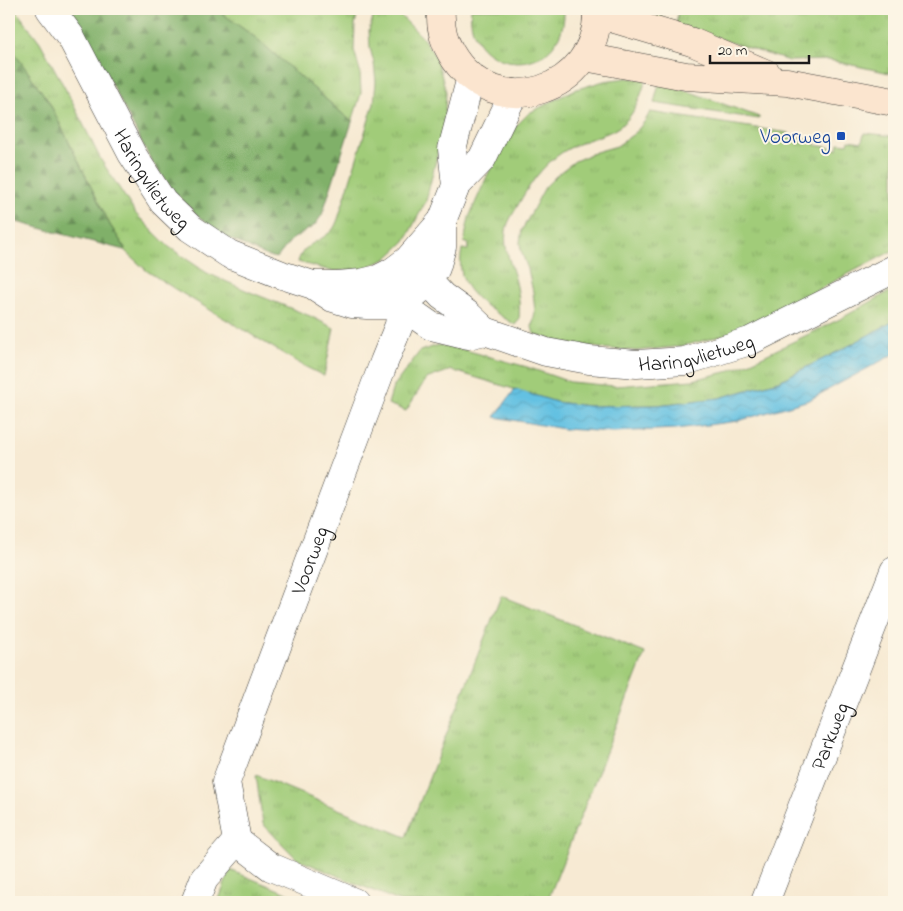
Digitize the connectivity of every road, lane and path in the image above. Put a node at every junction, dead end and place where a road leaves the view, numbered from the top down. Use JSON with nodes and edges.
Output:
{"nodes":[{"id":1,"x":50,"y":9,"type":"edge"},
{"id":2,"x":436,"y":10,"type":"edge"},
{"id":3,"x":598,"y":12,"type":"edge"},
{"id":4,"x":585,"y":57,"type":"junction"},
{"id":5,"x":471,"y":76,"type":"junction"},
{"id":6,"x":787,"y":82,"type":"junction"},
{"id":7,"x":514,"y":93,"type":"junction"},
{"id":8,"x":894,"y":102,"type":"edge"},
{"id":9,"x":456,"y":186,"type":"junction"},
{"id":10,"x":442,"y":220,"type":"junction"},
{"id":11,"x":894,"y":270,"type":"edge"},
{"id":12,"x":392,"y":272,"type":"junction"},
{"id":13,"x":428,"y":281,"type":"junction"},
{"id":14,"x":312,"y":285,"type":"junction"},
{"id":15,"x":401,"y":305,"type":"junction"},
{"id":16,"x":486,"y":331,"type":"junction"},
{"id":17,"x":894,"y":571,"type":"edge"},
{"id":18,"x":237,"y":841,"type":"junction"},
{"id":19,"x":195,"y":902,"type":"edge"},
{"id":20,"x":354,"y":902,"type":"edge"},
{"id":21,"x":765,"y":902,"type":"edge"}],
"edges":[{"from":1,"to":14,"type":"street","name":"Haringvlietweg"},
{"from":2,"to":5,"type":"main road"},
{"from":3,"to":4,"type":"main road"},
{"from":3,"to":6,"type":"main road"},
{"from":4,"to":6,"type":"main road"},
{"from":4,"to":7,"type":"main road"},
{"from":5,"to":7,"type":"main road"},
{"from":5,"to":9,"type":"street"},
{"from":6,"to":8,"type":"main road"},
{"from":7,"to":9,"type":"street"},
{"from":9,"to":10,"type":"street"},
{"from":10,"to":12,"type":"street"},
{"from":10,"to":13,"type":"street"},
{"from":11,"to":16,"type":"street","name":"Haringvlietweg"},
{"from":12,"to":13,"type":"street"},
{"from":12,"to":14,"type":"street","name":"Haringvlietweg"},
{"from":12,"to":15,"type":"street"},
{"from":13,"to":15,"type":"street"},
{"from":13,"to":16,"type":"street","name":"Haringvlietweg"},
{"from":14,"to":15,"type":"street","name":"Haringvlietweg"},
{"from":15,"to":16,"type":"street","name":"Haringvlietweg"},
{"from":15,"to":18,"type":"street","name":"Voorweg"},
{"from":17,"to":21,"type":"street","name":"Parkweg"},
{"from":18,"to":19,"type":"street"},
{"from":18,"to":20,"type":"street"}]}
